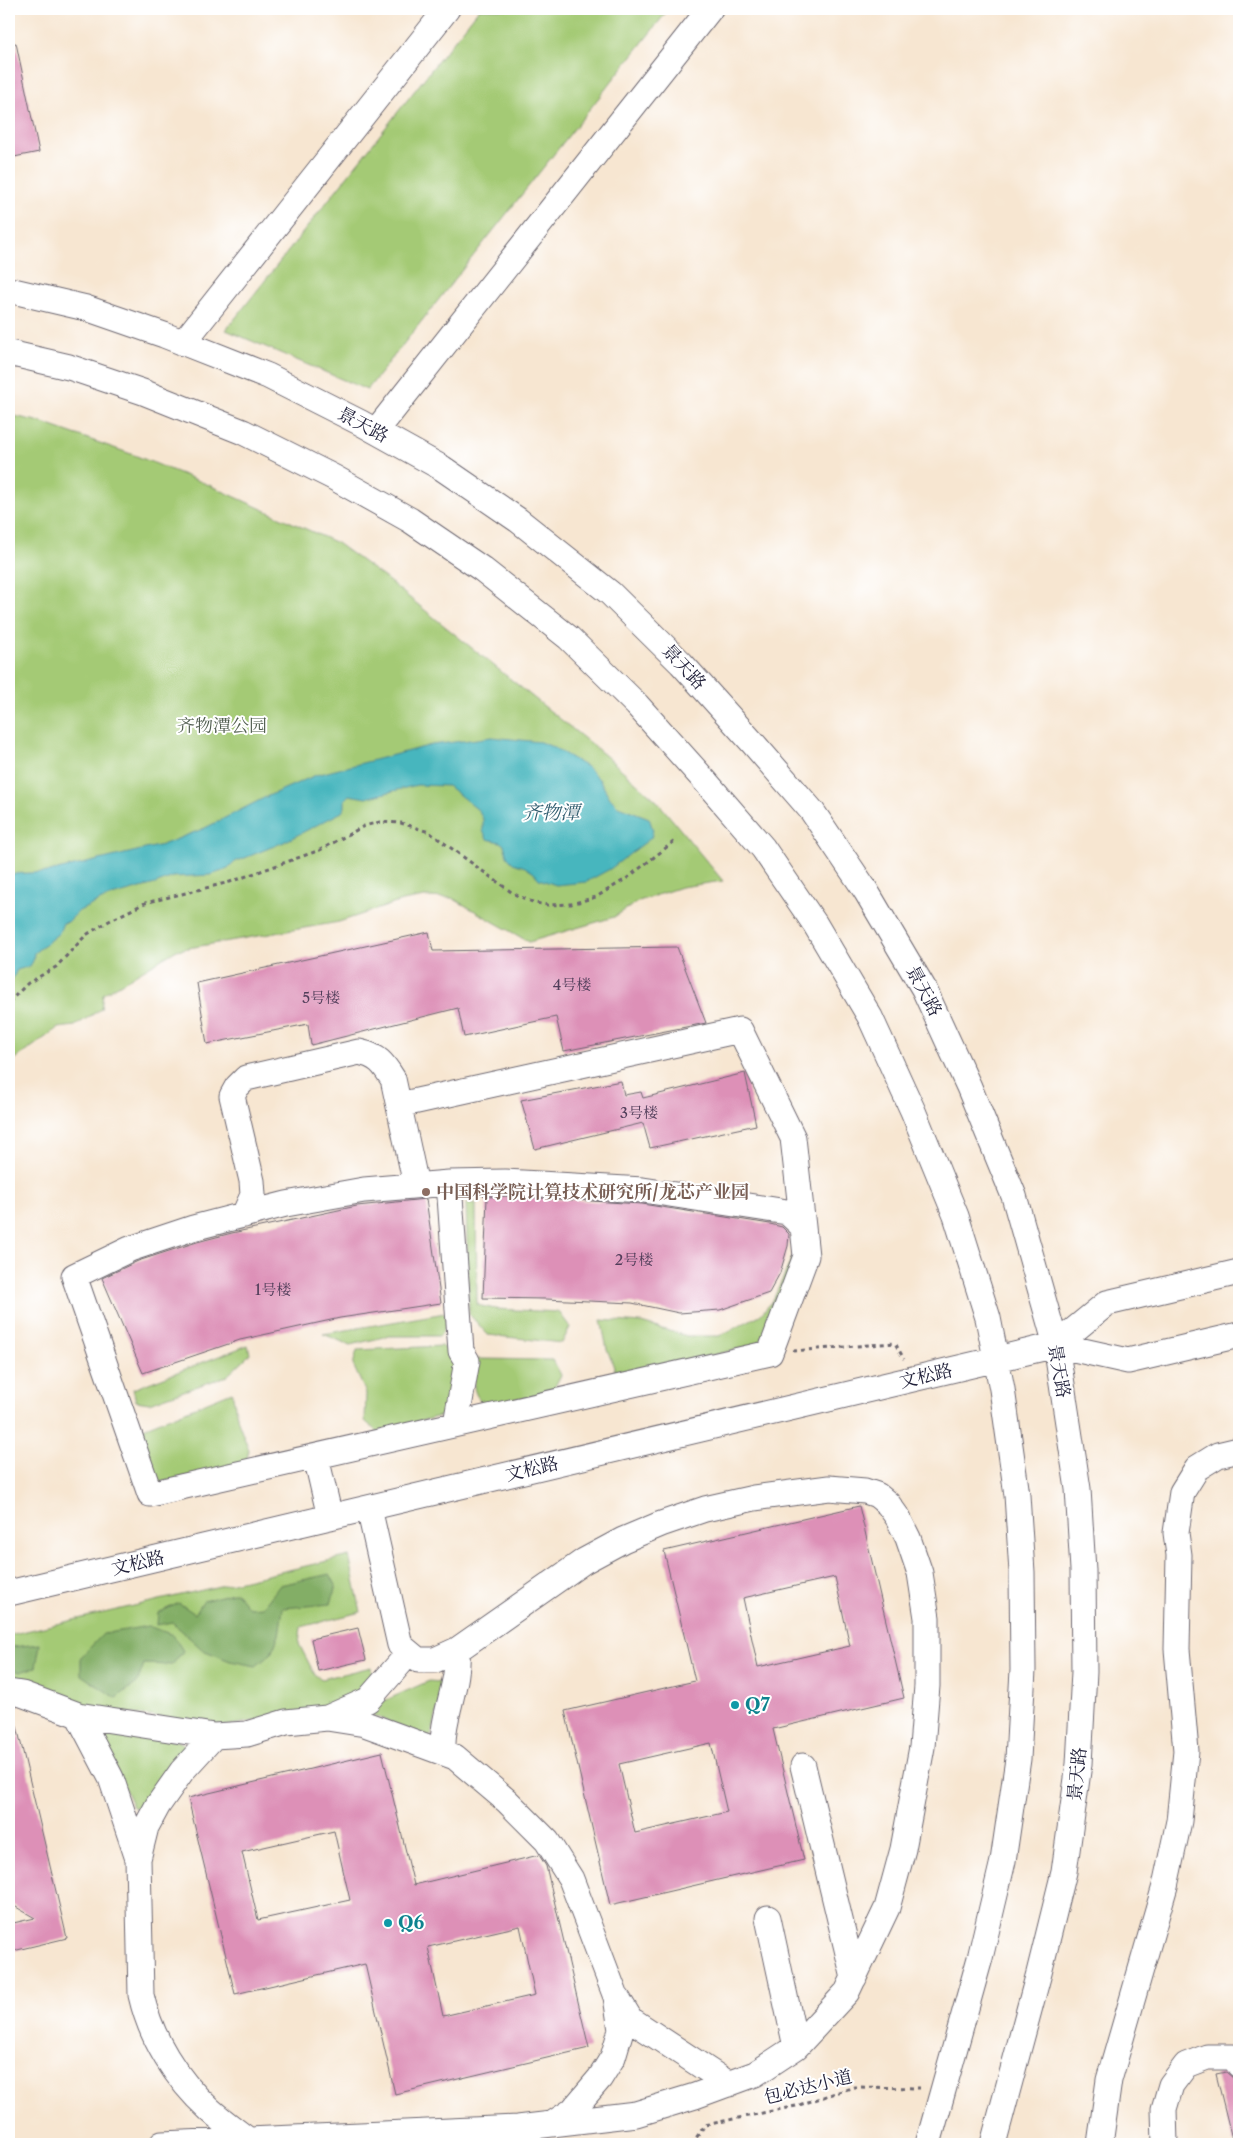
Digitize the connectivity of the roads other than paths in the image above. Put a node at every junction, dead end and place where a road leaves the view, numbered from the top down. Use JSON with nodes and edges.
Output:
{"nodes":[{"id":1,"x":447,"y":9,"type":"edge"},
{"id":2,"x":710,"y":9,"type":"edge"},
{"id":3,"x":9,"y":290,"type":"edge"},
{"id":4,"x":183,"y":343,"type":"junction"},
{"id":5,"x":9,"y":353,"type":"edge"},
{"id":6,"x":376,"y":431,"type":"junction"},
{"id":7,"x":399,"y":1104,"type":"junction"},
{"id":8,"x":450,"y":1182,"type":"junction"},
{"id":9,"x":416,"y":1186,"type":"junction"},
{"id":10,"x":244,"y":1215,"type":"junction"},
{"id":11,"x":803,"y":1227,"type":"junction"},
{"id":12,"x":1239,"y":1272,"type":"edge"},
{"id":13,"x":1239,"y":1335,"type":"edge"},
{"id":14,"x":1056,"y":1345,"type":"junction"},
{"id":15,"x":996,"y":1359,"type":"junction"},
{"id":16,"x":456,"y":1424,"type":"junction"},
{"id":17,"x":1239,"y":1450,"type":"edge"},
{"id":18,"x":316,"y":1457,"type":"junction"},
{"id":19,"x":369,"y":1508,"type":"junction"},
{"id":20,"x":330,"y":1517,"type":"junction"},
{"id":21,"x":9,"y":1594,"type":"edge"},
{"id":22,"x":457,"y":1650,"type":"junction"},
{"id":23,"x":408,"y":1653,"type":"junction"},
{"id":24,"x":9,"y":1692,"type":"edge"},
{"id":25,"x":78,"y":1716,"type":"junction"},
{"id":26,"x":327,"y":1718,"type":"junction"},
{"id":27,"x":214,"y":1736,"type":"junction"},
{"id":28,"x":442,"y":1752,"type":"junction"},
{"id":29,"x":803,"y":1766,"type":"dead end"},
{"id":30,"x":138,"y":1859,"type":"junction"},
{"id":31,"x":768,"y":1918,"type":"dead end"},
{"id":32,"x":854,"y":1978,"type":"junction"},
{"id":33,"x":616,"y":1997,"type":"junction"},
{"id":34,"x":796,"y":2047,"type":"junction"},
{"id":35,"x":1239,"y":2065,"type":"edge"},
{"id":36,"x":729,"y":2084,"type":"junction"},
{"id":37,"x":555,"y":2122,"type":"junction"},
{"id":38,"x":248,"y":2140,"type":"junction"},
{"id":39,"x":162,"y":2144,"type":"edge"},
{"id":40,"x":928,"y":2144,"type":"edge"},
{"id":41,"x":993,"y":2144,"type":"edge"},
{"id":42,"x":1100,"y":2144,"type":"edge"},
{"id":43,"x":1165,"y":2144,"type":"edge"}],
"edges":[{"from":1,"to":4,"type":"street"},
{"from":2,"to":6,"type":"street"},
{"from":3,"to":4,"type":"street","name":"景天路"},
{"from":4,"to":6,"type":"street","name":"景天路"},
{"from":5,"to":15,"type":"street"},
{"from":6,"to":14,"type":"street","name":"景天路"},
{"from":7,"to":9,"type":"street"},
{"from":7,"to":10,"type":"street"},
{"from":7,"to":11,"type":"street"},
{"from":8,"to":9,"type":"street"},
{"from":8,"to":11,"type":"street"},
{"from":8,"to":16,"type":"street"},
{"from":9,"to":10,"type":"street"},
{"from":10,"to":18,"type":"street"},
{"from":11,"to":16,"type":"street"},
{"from":12,"to":14,"type":"street","name":"文松路"},
{"from":13,"to":14,"type":"street","name":"文松路"},
{"from":14,"to":15,"type":"street","name":"文松路"},
{"from":14,"to":41,"type":"street","name":"景天路"},
{"from":15,"to":19,"type":"street","name":"文松路"},
{"from":15,"to":40,"type":"street"},
{"from":16,"to":18,"type":"street"},
{"from":17,"to":42,"type":"street"},
{"from":18,"to":20,"type":"street"},
{"from":19,"to":20,"type":"street","name":"文松路"},
{"from":19,"to":23,"type":"street"},
{"from":20,"to":21,"type":"street","name":"文松路"},
{"from":22,"to":23,"type":"street"},
{"from":22,"to":28,"type":"street"},
{"from":22,"to":32,"type":"street"},
{"from":23,"to":26,"type":"street"},
{"from":24,"to":25,"type":"street"},
{"from":25,"to":27,"type":"street"},
{"from":25,"to":30,"type":"street"},
{"from":26,"to":27,"type":"street"},
{"from":26,"to":28,"type":"street"},
{"from":27,"to":30,"type":"street"},
{"from":28,"to":33,"type":"street"},
{"from":29,"to":32,"type":"street"},
{"from":30,"to":38,"type":"street"},
{"from":31,"to":34,"type":"street"},
{"from":32,"to":34,"type":"street"},
{"from":33,"to":36,"type":"street"},
{"from":33,"to":37,"type":"street"},
{"from":34,"to":36,"type":"street"},
{"from":35,"to":43,"type":"street"},
{"from":36,"to":37,"type":"street"},
{"from":37,"to":38,"type":"street"},
{"from":38,"to":39,"type":"street"}]}
